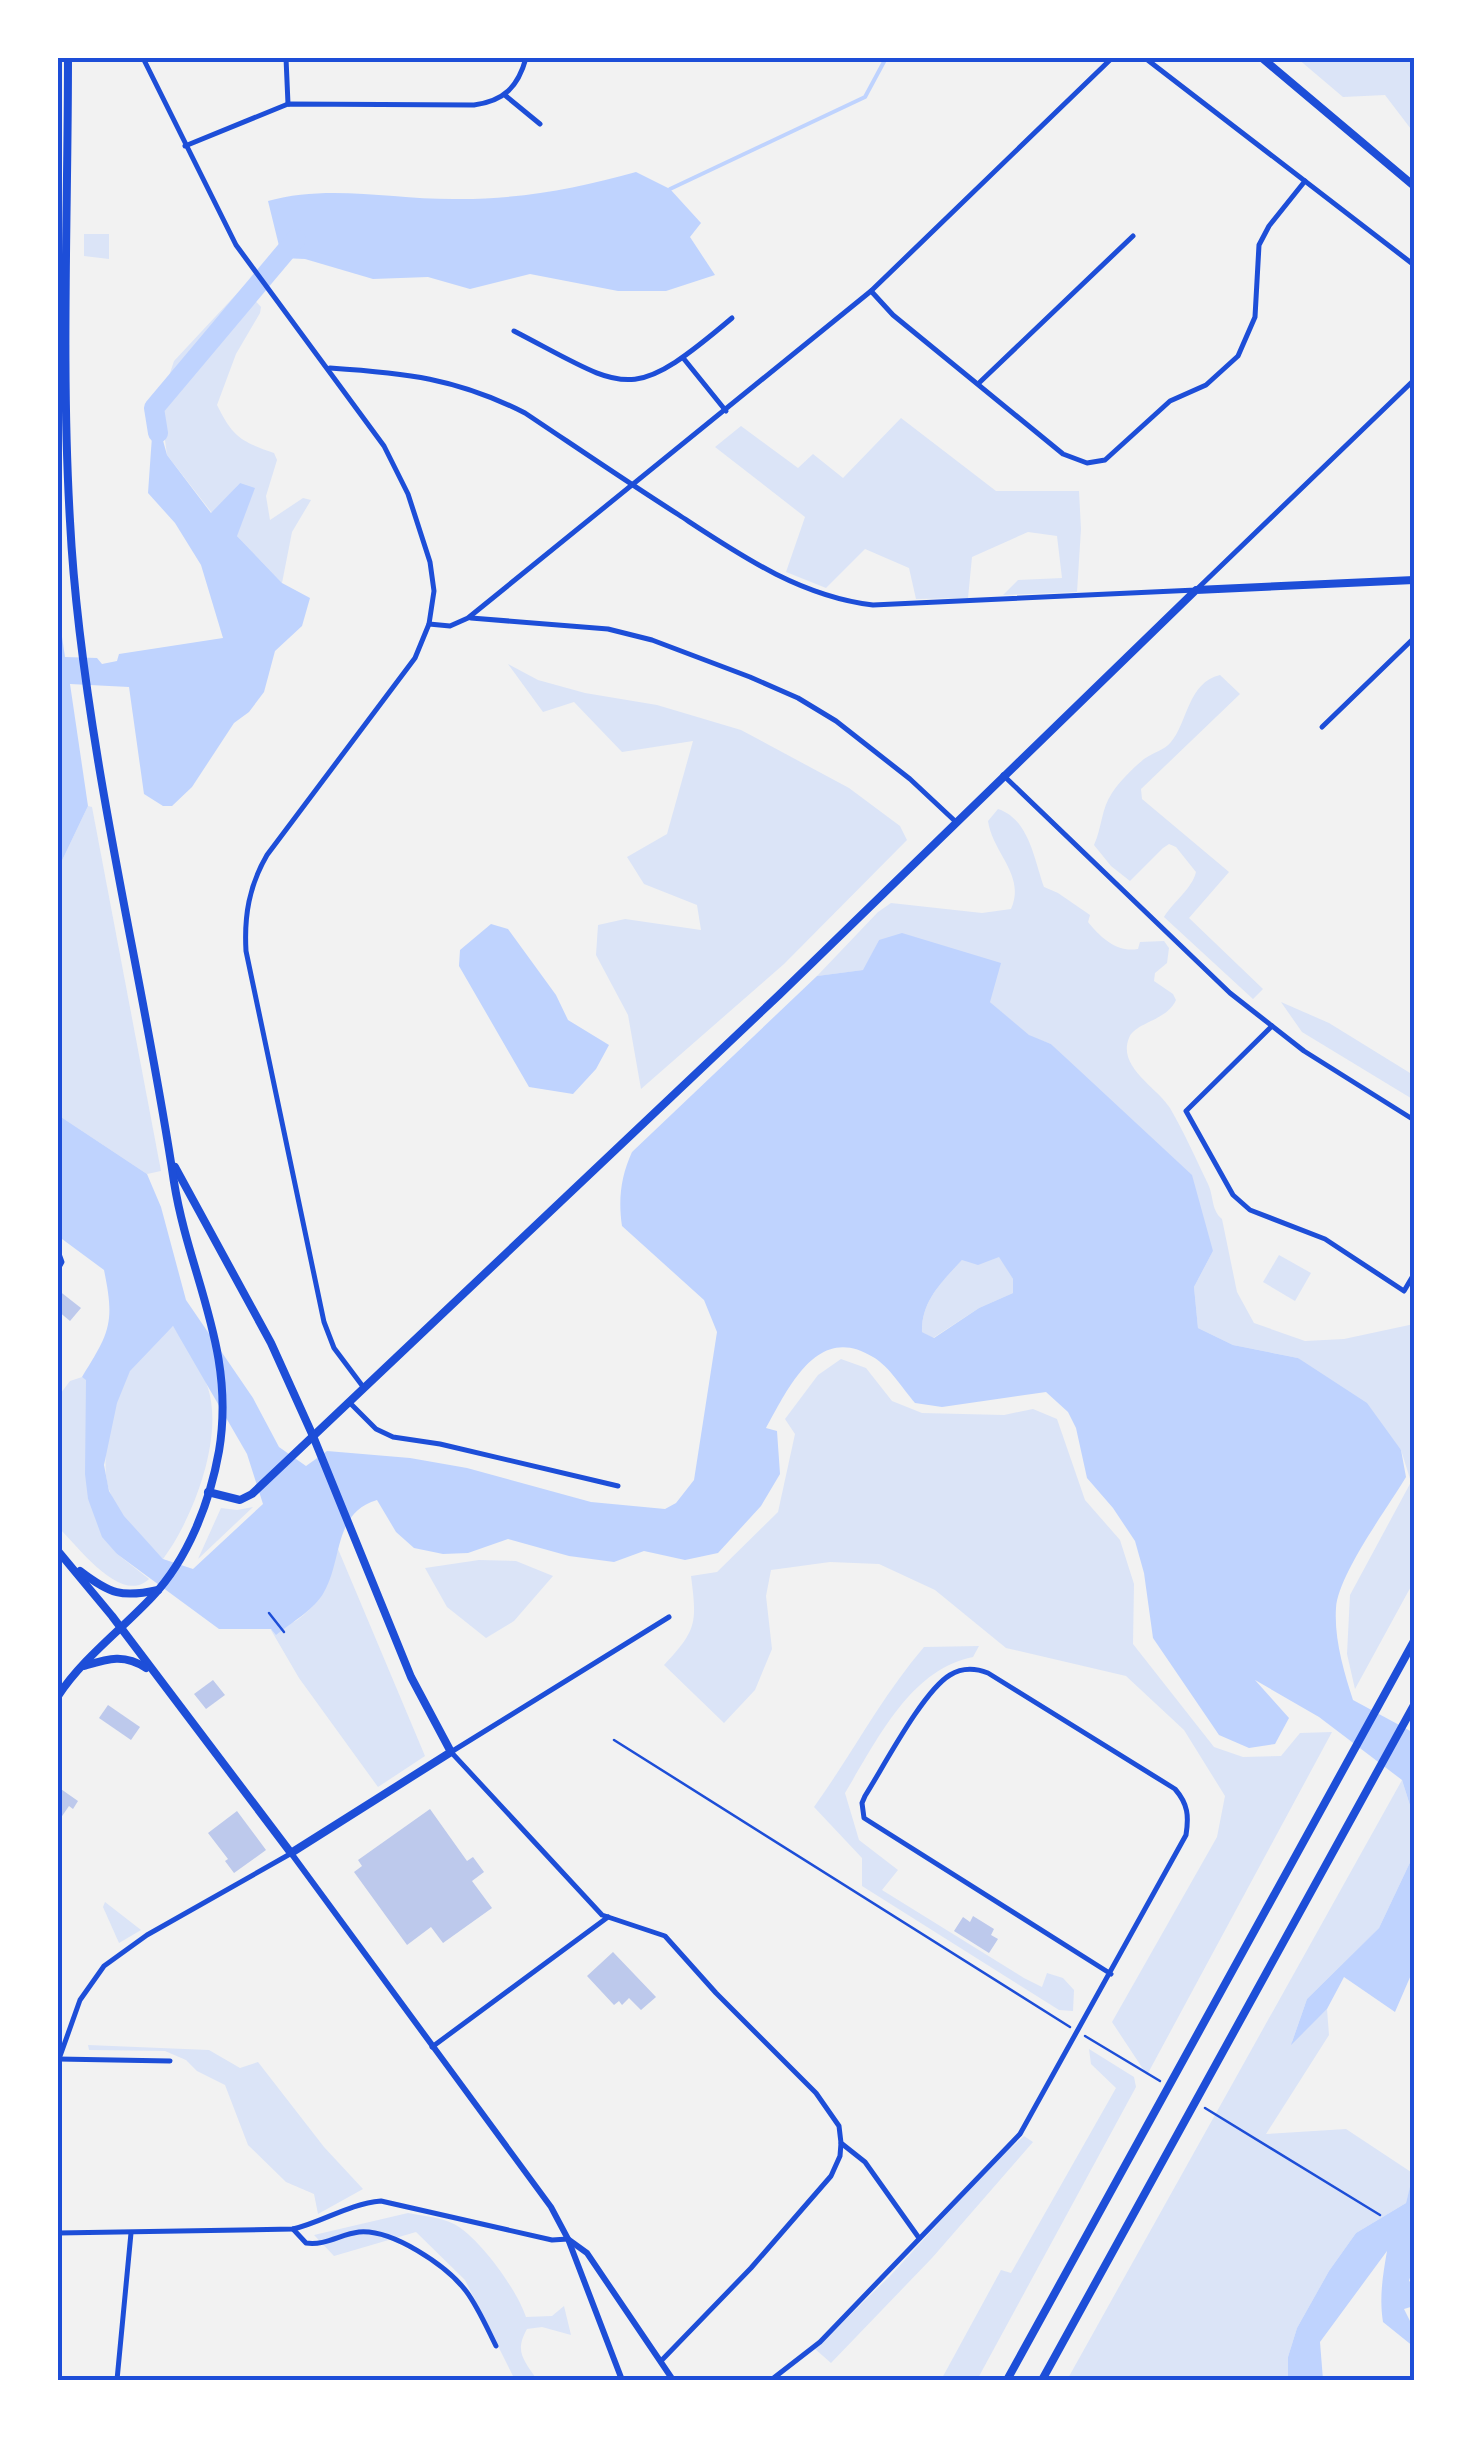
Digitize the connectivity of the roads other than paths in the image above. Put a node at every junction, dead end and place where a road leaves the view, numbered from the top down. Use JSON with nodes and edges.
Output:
{"nodes":[{"id":1,"x":68,"y":58,"type":"edge"},
{"id":2,"x":142,"y":58,"type":"edge"},
{"id":3,"x":286,"y":58,"type":"edge"},
{"id":4,"x":526,"y":58,"type":"edge"},
{"id":5,"x":1112,"y":58,"type":"edge"},
{"id":6,"x":1145,"y":58,"type":"edge"},
{"id":7,"x":1262,"y":58,"type":"edge"},
{"id":8,"x":506,"y":96,"type":"junction"},
{"id":9,"x":288,"y":104,"type":"junction"},
{"id":10,"x":540,"y":124,"type":"dead end"},
{"id":11,"x":185,"y":146,"type":"junction"},
{"id":12,"x":1306,"y":181,"type":"junction"},
{"id":13,"x":1414,"y":186,"type":"edge"},
{"id":14,"x":1133,"y":236,"type":"dead end"},
{"id":15,"x":1414,"y":265,"type":"edge"},
{"id":16,"x":872,"y":291,"type":"junction"},
{"id":17,"x":732,"y":318,"type":"dead end"},
{"id":18,"x":514,"y":331,"type":"dead end"},
{"id":19,"x":684,"y":359,"type":"junction"},
{"id":20,"x":62,"y":364,"type":"edge"},
{"id":21,"x":330,"y":368,"type":"junction"},
{"id":22,"x":1414,"y":380,"type":"edge"},
{"id":23,"x":978,"y":383,"type":"junction"},
{"id":24,"x":726,"y":412,"type":"junction"},
{"id":25,"x":633,"y":486,"type":"junction"},
{"id":26,"x":1414,"y":580,"type":"edge"},
{"id":27,"x":1196,"y":590,"type":"junction"},
{"id":28,"x":468,"y":618,"type":"junction"},
{"id":29,"x":429,"y":624,"type":"junction"},
{"id":30,"x":1414,"y":638,"type":"edge"},
{"id":31,"x":1322,"y":727,"type":"dead end"},
{"id":32,"x":1004,"y":776,"type":"junction"},
{"id":33,"x":956,"y":822,"type":"junction"},
{"id":34,"x":1272,"y":1026,"type":"junction"},
{"id":35,"x":1414,"y":1120,"type":"edge"},
{"id":36,"x":173,"y":1163,"type":"junction"},
{"id":37,"x":58,"y":1251,"type":"edge"},
{"id":38,"x":58,"y":1269,"type":"edge"},
{"id":39,"x":1414,"y":1274,"type":"edge"},
{"id":40,"x":364,"y":1388,"type":"junction"},
{"id":41,"x":349,"y":1402,"type":"junction"},
{"id":42,"x":313,"y":1436,"type":"junction"},
{"id":43,"x":618,"y":1486,"type":"dead end"},
{"id":44,"x":208,"y":1492,"type":"junction"},
{"id":45,"x":58,"y":1551,"type":"edge"},
{"id":46,"x":68,"y":1562,"type":"junction"},
{"id":47,"x":158,"y":1590,"type":"junction"},
{"id":48,"x":670,"y":1617,"type":"dead end"},
{"id":49,"x":120,"y":1628,"type":"junction"},
{"id":50,"x":1414,"y":1641,"type":"edge"},
{"id":51,"x":78,"y":1667,"type":"junction"},
{"id":52,"x":160,"y":1681,"type":"junction"},
{"id":53,"x":58,"y":1696,"type":"edge"},
{"id":54,"x":1414,"y":1705,"type":"edge"},
{"id":55,"x":451,"y":1752,"type":"junction"},
{"id":56,"x":291,"y":1853,"type":"junction"},
{"id":57,"x":608,"y":1916,"type":"junction"},
{"id":58,"x":1111,"y":1974,"type":"junction"},
{"id":59,"x":432,"y":2047,"type":"junction"},
{"id":60,"x":58,"y":2059,"type":"edge"},
{"id":61,"x":170,"y":2061,"type":"dead end"},
{"id":62,"x":841,"y":2142,"type":"junction"},
{"id":63,"x":293,"y":2230,"type":"junction"},
{"id":64,"x":58,"y":2233,"type":"edge"},
{"id":65,"x":131,"y":2234,"type":"junction"},
{"id":66,"x":919,"y":2238,"type":"junction"},
{"id":67,"x":568,"y":2239,"type":"junction"},
{"id":68,"x":496,"y":2346,"type":"dead end"},
{"id":69,"x":660,"y":2361,"type":"junction"},
{"id":70,"x":117,"y":2380,"type":"edge"},
{"id":71,"x":619,"y":2380,"type":"edge"},
{"id":72,"x":674,"y":2380,"type":"edge"},
{"id":73,"x":771,"y":2380,"type":"edge"},
{"id":74,"x":1008,"y":2380,"type":"edge"},
{"id":75,"x":1042,"y":2380,"type":"edge"}],
"edges":[{"from":1,"to":20,"type":"main road"},
{"from":2,"to":11,"type":"street"},
{"from":3,"to":9,"type":"street"},
{"from":4,"to":8,"type":"street"},
{"from":5,"to":16,"type":"street"},
{"from":6,"to":12,"type":"street"},
{"from":7,"to":13,"type":"main road"},
{"from":8,"to":9,"type":"street"},
{"from":8,"to":10,"type":"street"},
{"from":9,"to":11,"type":"street"},
{"from":11,"to":21,"type":"street"},
{"from":12,"to":15,"type":"street"},
{"from":12,"to":23,"type":"street"},
{"from":14,"to":23,"type":"street"},
{"from":16,"to":23,"type":"street"},
{"from":16,"to":24,"type":"street"},
{"from":17,"to":19,"type":"street"},
{"from":18,"to":19,"type":"street"},
{"from":19,"to":24,"type":"street"},
{"from":20,"to":36,"type":"main road"},
{"from":21,"to":25,"type":"street"},
{"from":21,"to":29,"type":"street"},
{"from":22,"to":27,"type":"street"},
{"from":24,"to":25,"type":"street"},
{"from":25,"to":27,"type":"street"},
{"from":25,"to":28,"type":"street"},
{"from":26,"to":27,"type":"main road"},
{"from":27,"to":32,"type":"main road"},
{"from":28,"to":29,"type":"street"},
{"from":28,"to":33,"type":"street"},
{"from":29,"to":40,"type":"street"},
{"from":30,"to":31,"type":"street"},
{"from":32,"to":33,"type":"main road"},
{"from":32,"to":34,"type":"street"},
{"from":33,"to":40,"type":"main road"},
{"from":34,"to":35,"type":"street"},
{"from":34,"to":39,"type":"street"},
{"from":36,"to":42,"type":"main road"},
{"from":36,"to":44,"type":"main road"},
{"from":37,"to":38,"type":"street"},
{"from":40,"to":41,"type":"main road"},
{"from":41,"to":42,"type":"main road"},
{"from":41,"to":43,"type":"street"},
{"from":42,"to":44,"type":"main road"},
{"from":42,"to":55,"type":"main road"},
{"from":44,"to":47,"type":"main road"},
{"from":45,"to":46,"type":"main road"},
{"from":46,"to":47,"type":"main road"},
{"from":46,"to":49,"type":"main road"},
{"from":47,"to":49,"type":"main road"},
{"from":48,"to":55,"type":"street"},
{"from":49,"to":51,"type":"main road"},
{"from":49,"to":52,"type":"main road"},
{"from":50,"to":74,"type":"main road"},
{"from":51,"to":52,"type":"main road"},
{"from":51,"to":53,"type":"main road"},
{"from":52,"to":56,"type":"main road"},
{"from":54,"to":75,"type":"main road"},
{"from":55,"to":56,"type":"main road"},
{"from":55,"to":57,"type":"street"},
{"from":56,"to":59,"type":"main road"},
{"from":56,"to":60,"type":"street"},
{"from":57,"to":59,"type":"street"},
{"from":57,"to":62,"type":"street"},
{"from":58,"to":58,"type":"street"},
{"from":58,"to":66,"type":"street"},
{"from":59,"to":67,"type":"main road"},
{"from":60,"to":61,"type":"street"},
{"from":62,"to":66,"type":"street"},
{"from":62,"to":69,"type":"street"},
{"from":63,"to":65,"type":"street"},
{"from":63,"to":67,"type":"street"},
{"from":63,"to":68,"type":"street"},
{"from":64,"to":65,"type":"street"},
{"from":65,"to":70,"type":"street"},
{"from":66,"to":73,"type":"street"},
{"from":67,"to":69,"type":"main road"},
{"from":67,"to":71,"type":"main road"},
{"from":69,"to":72,"type":"main road"}]}
